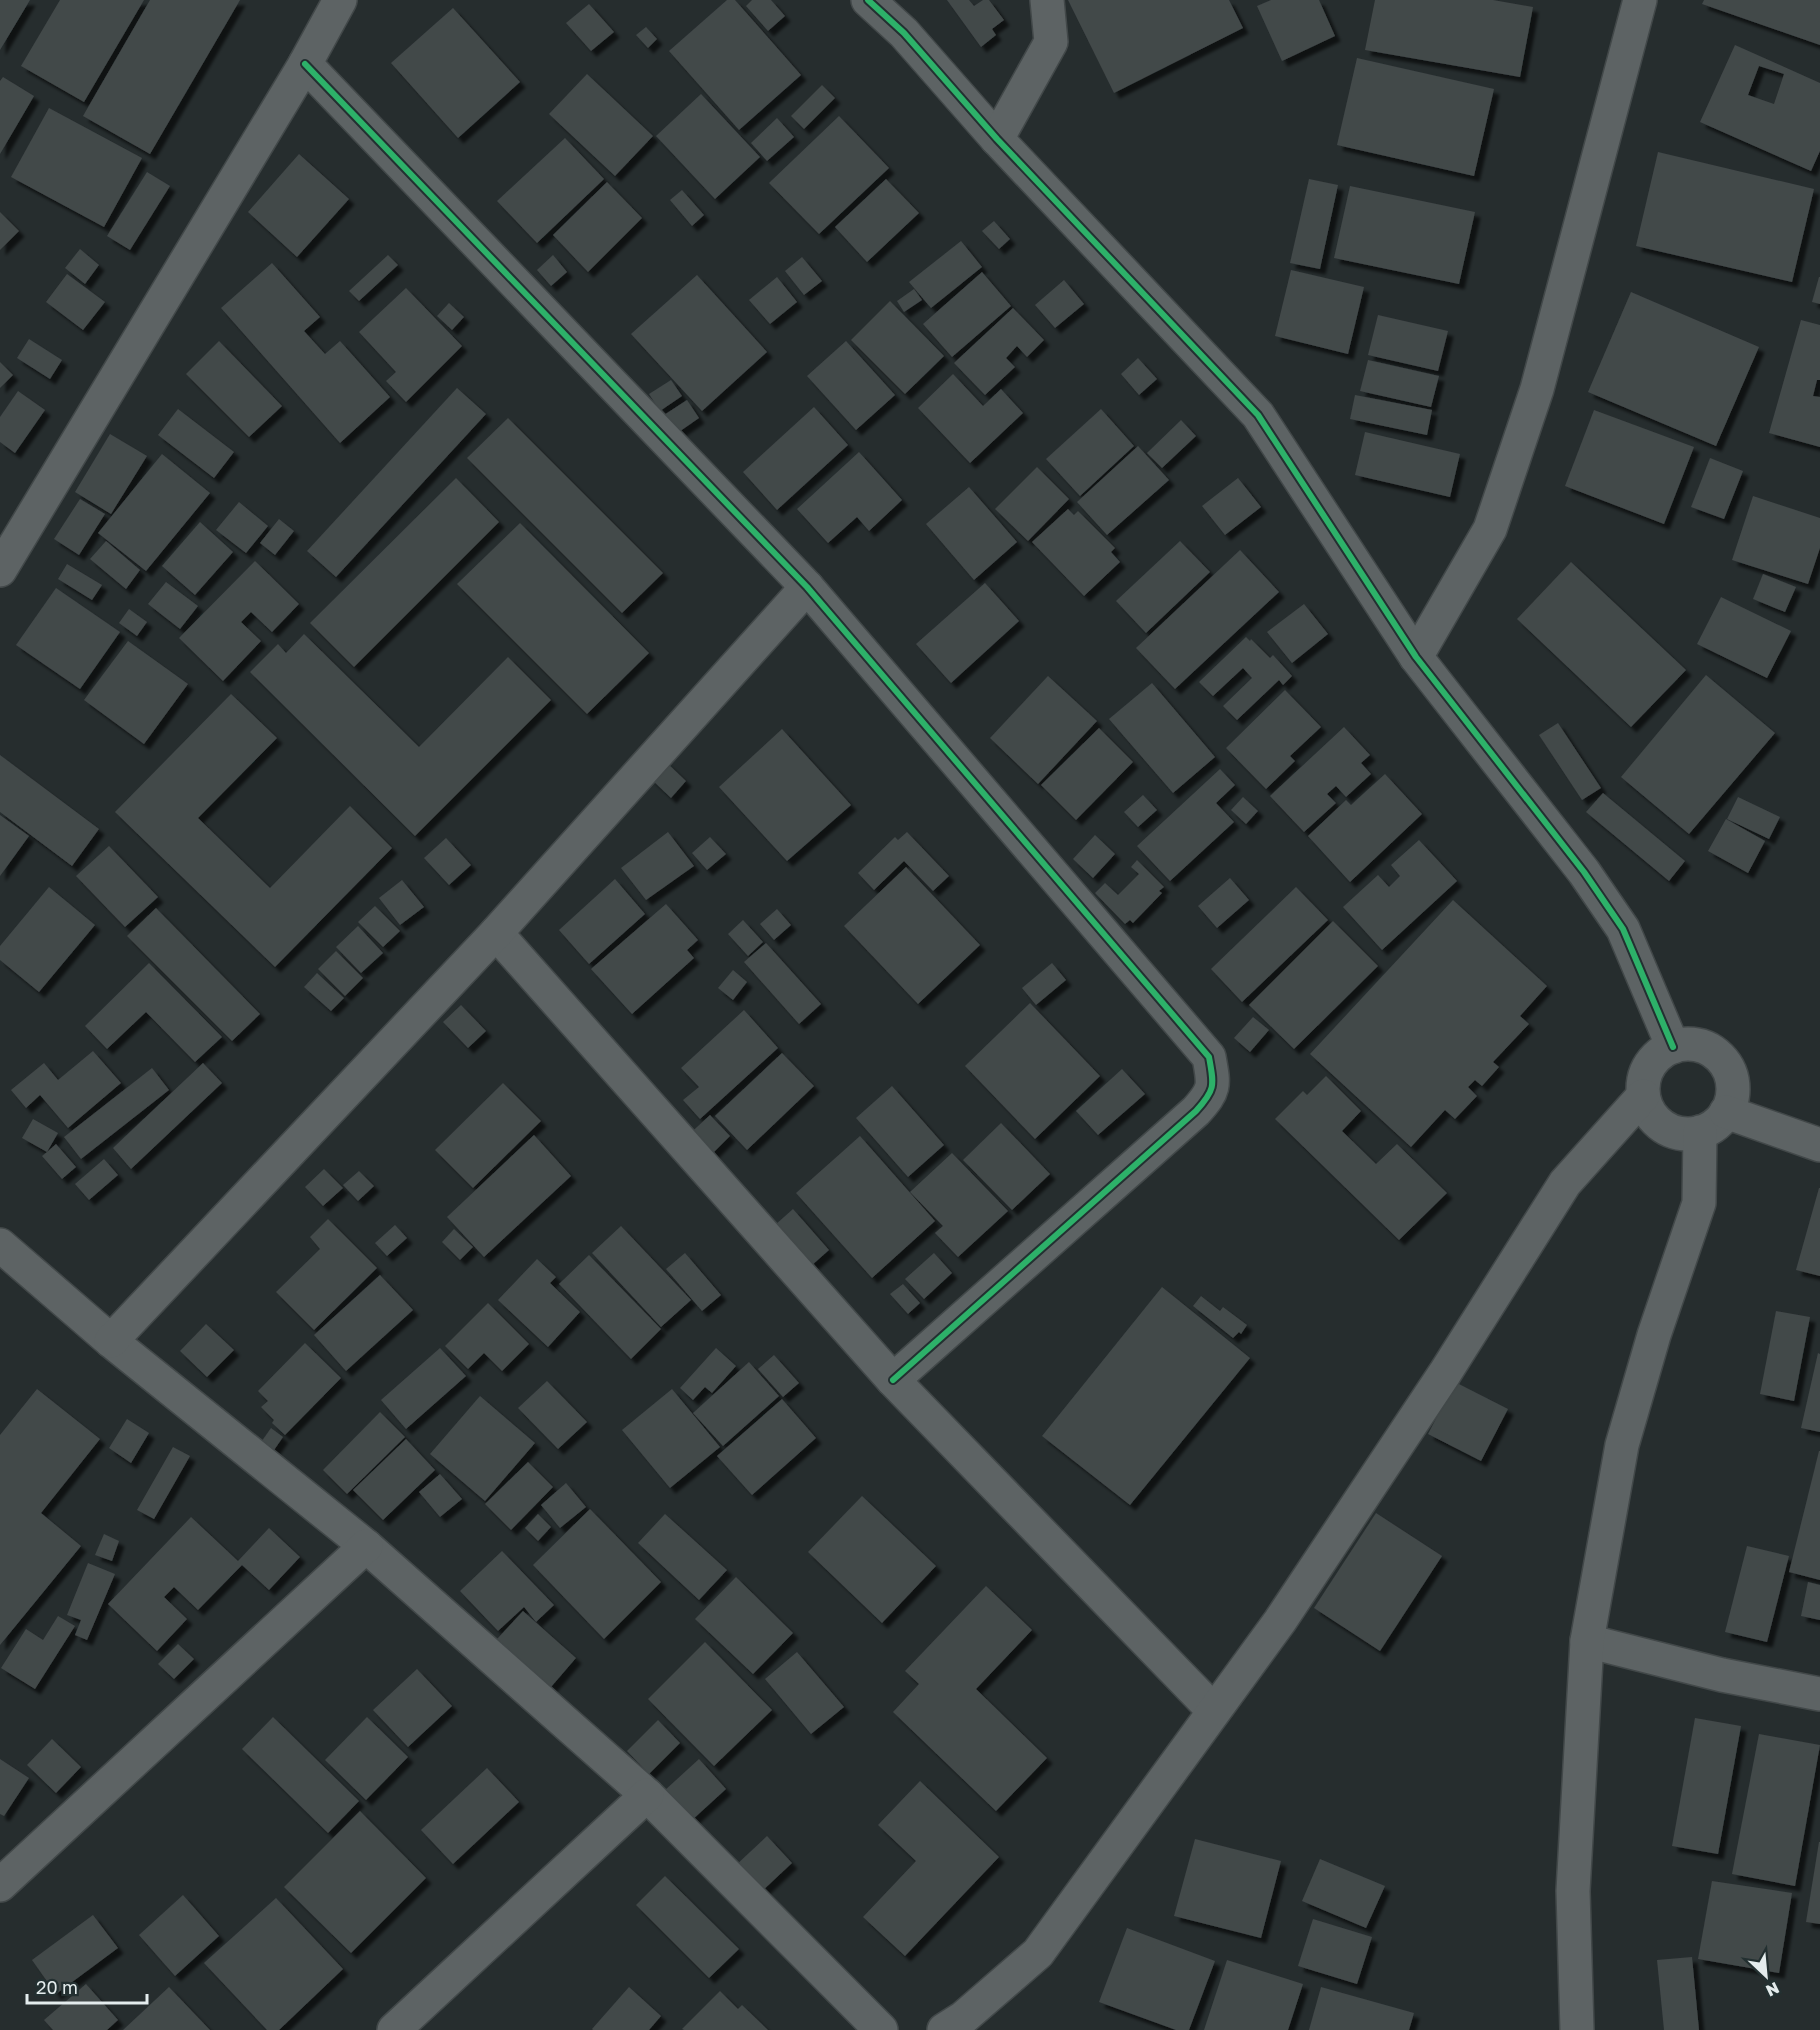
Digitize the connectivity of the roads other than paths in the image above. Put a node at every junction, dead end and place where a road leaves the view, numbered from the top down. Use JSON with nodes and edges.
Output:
{"nodes":[{"id":1,"x":868,"y":0,"type":"edge"},
{"id":2,"x":1047,"y":0,"type":"edge"},
{"id":3,"x":1640,"y":0,"type":"edge"},
{"id":4,"x":330,"y":3,"type":"edge"},
{"id":5,"x":305,"y":64,"type":"junction"},
{"id":6,"x":997,"y":139,"type":"junction"},
{"id":7,"x":10,"y":527,"type":"edge"},
{"id":8,"x":0,"y":570,"type":"edge"},
{"id":9,"x":807,"y":587,"type":"junction"},
{"id":10,"x":1416,"y":657,"type":"junction"},
{"id":11,"x":496,"y":933,"type":"junction"},
{"id":12,"x":1673,"y":1047,"type":"junction"},
{"id":13,"x":1643,"y":1096,"type":"junction"},
{"id":14,"x":1726,"y":1113,"type":"junction"},
{"id":15,"x":1701,"y":1132,"type":"junction"},
{"id":16,"x":1820,"y":1145,"type":"edge"},
{"id":17,"x":0,"y":1245,"type":"edge"},
{"id":18,"x":111,"y":1341,"type":"junction"},
{"id":19,"x":893,"y":1380,"type":"junction"},
{"id":20,"x":366,"y":1546,"type":"junction"},
{"id":21,"x":1587,"y":1641,"type":"junction"},
{"id":22,"x":1820,"y":1694,"type":"edge"},
{"id":23,"x":1214,"y":1711,"type":"junction"},
{"id":24,"x":647,"y":1795,"type":"junction"},
{"id":25,"x":0,"y":1886,"type":"edge"},
{"id":26,"x":394,"y":2030,"type":"edge"},
{"id":27,"x":881,"y":2030,"type":"edge"},
{"id":28,"x":944,"y":2030,"type":"edge"},
{"id":29,"x":1577,"y":2030,"type":"edge"}],
"edges":[{"from":1,"to":6,"type":"street"},
{"from":2,"to":6,"type":"street"},
{"from":3,"to":10,"type":"street"},
{"from":4,"to":5,"type":"street"},
{"from":5,"to":7,"type":"street"},
{"from":5,"to":9,"type":"street"},
{"from":6,"to":10,"type":"street"},
{"from":7,"to":8,"type":"street"},
{"from":9,"to":11,"type":"street"},
{"from":9,"to":19,"type":"street"},
{"from":10,"to":12,"type":"street"},
{"from":11,"to":18,"type":"street"},
{"from":11,"to":19,"type":"street"},
{"from":12,"to":13,"type":"street"},
{"from":12,"to":14,"type":"street"},
{"from":13,"to":15,"type":"street"},
{"from":13,"to":23,"type":"street"},
{"from":14,"to":15,"type":"street"},
{"from":14,"to":16,"type":"street"},
{"from":15,"to":21,"type":"street"},
{"from":17,"to":18,"type":"street"},
{"from":18,"to":20,"type":"street"},
{"from":19,"to":23,"type":"street"},
{"from":20,"to":24,"type":"street"},
{"from":20,"to":25,"type":"street"},
{"from":21,"to":22,"type":"street"},
{"from":21,"to":29,"type":"street"},
{"from":23,"to":28,"type":"street"},
{"from":24,"to":26,"type":"street"},
{"from":24,"to":27,"type":"street"}]}
